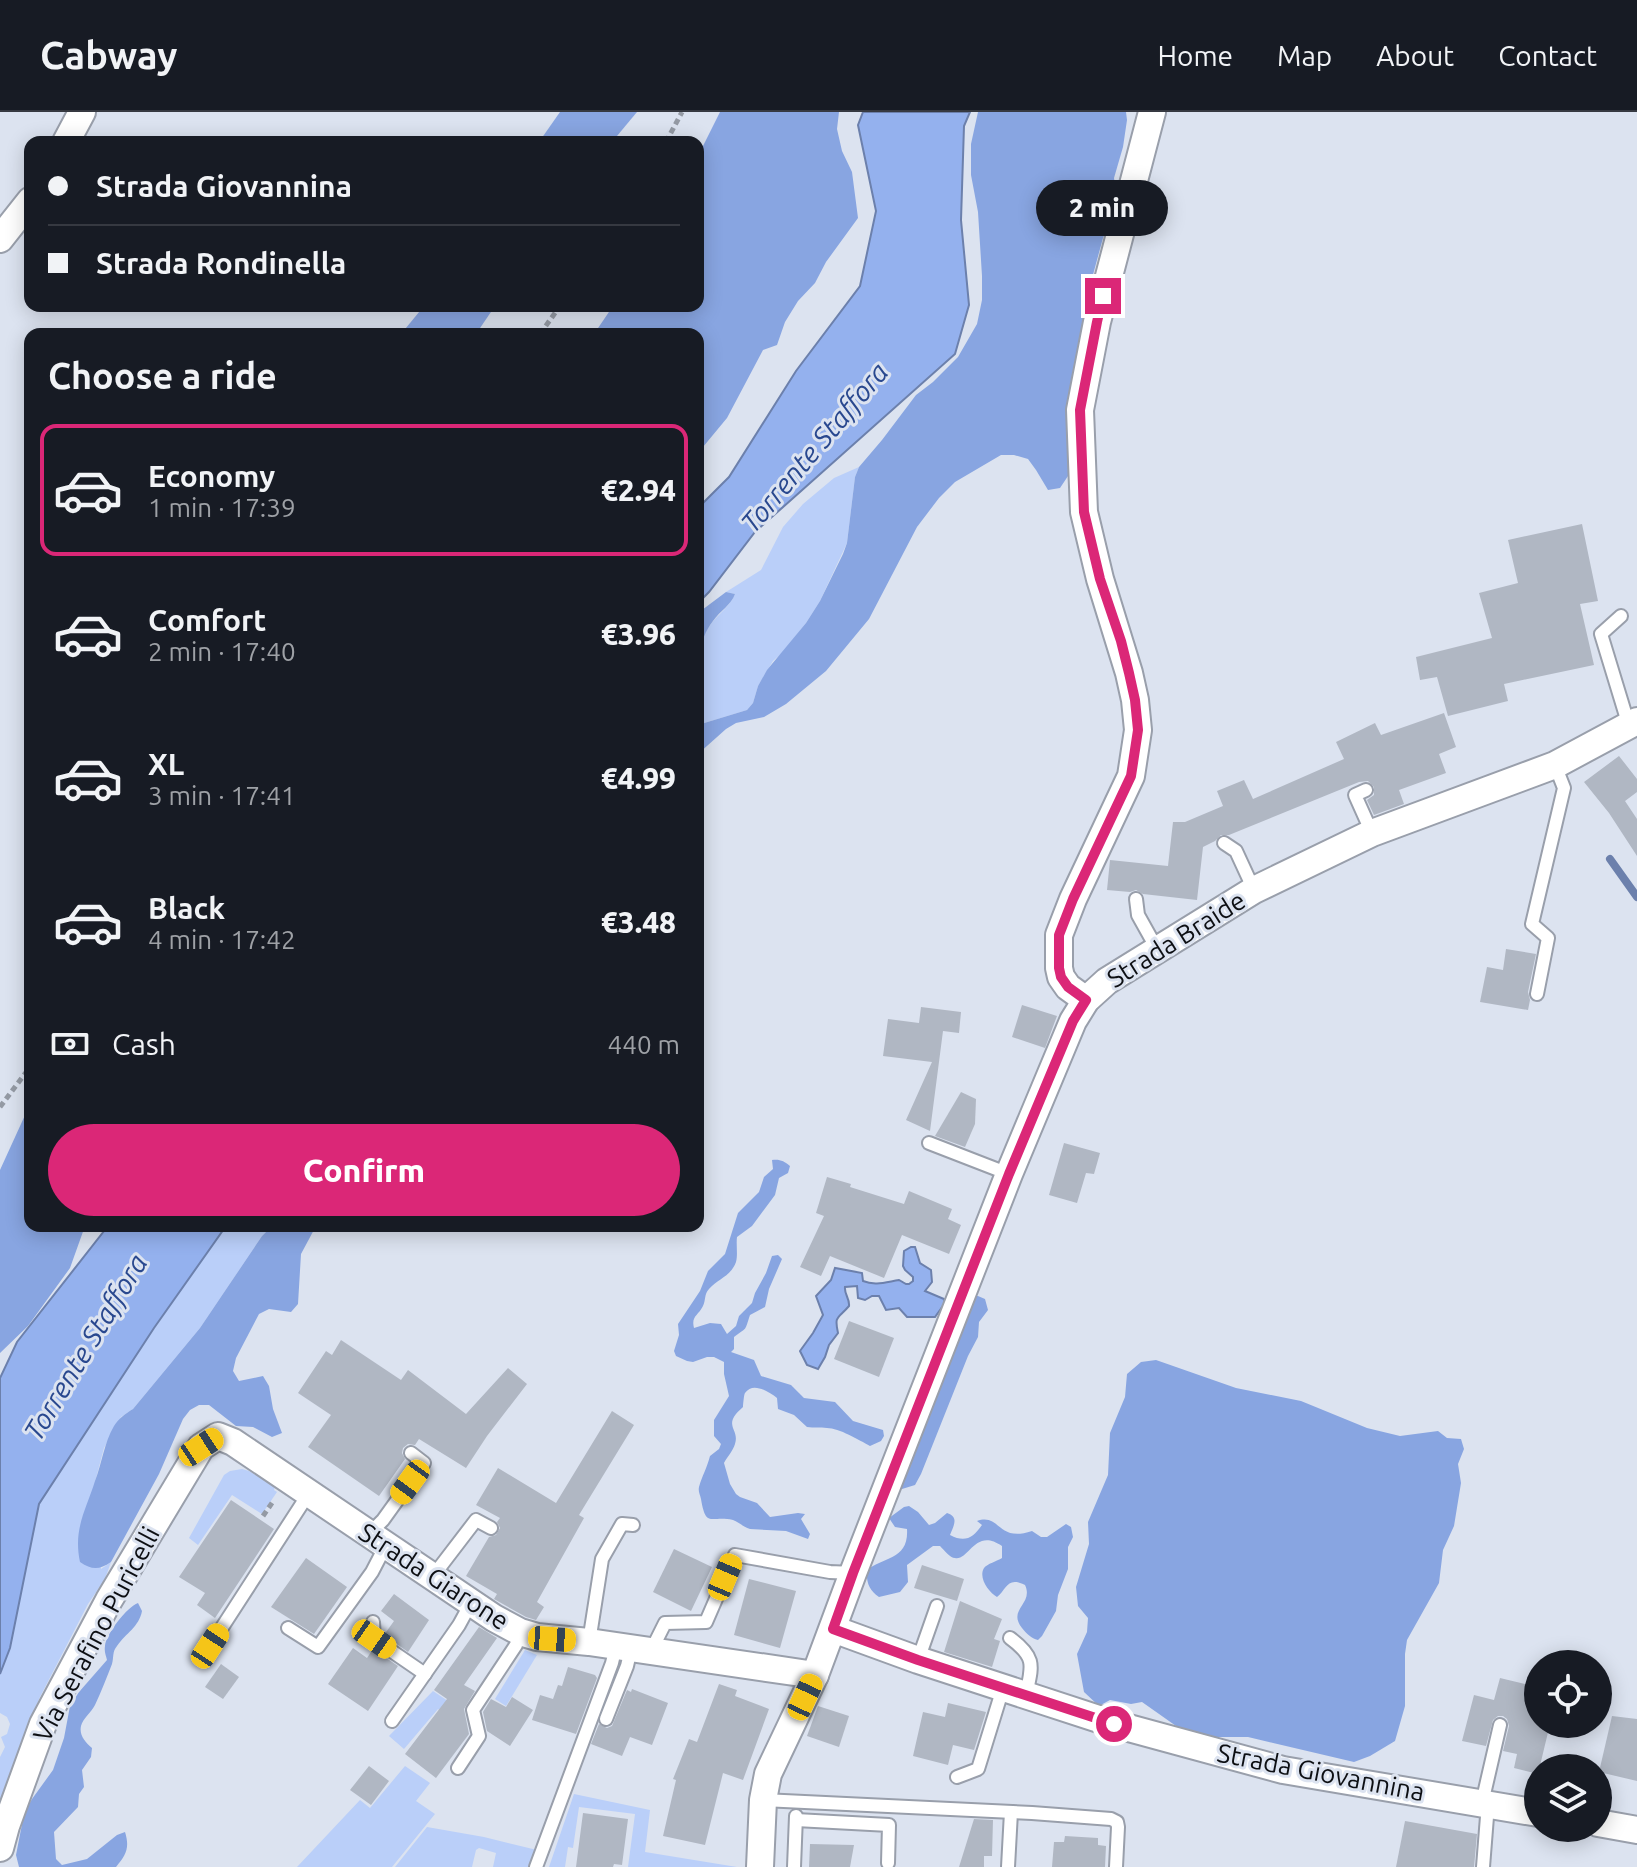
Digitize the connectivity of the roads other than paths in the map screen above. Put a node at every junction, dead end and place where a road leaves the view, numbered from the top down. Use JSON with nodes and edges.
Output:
{"nodes":[{"id":1,"x":82,"y":112,"type":"edge"},
{"id":2,"x":1152,"y":112,"type":"edge"},
{"id":3,"x":69,"y":136,"type":"edge"},
{"id":4,"x":24,"y":209,"type":"edge"},
{"id":5,"x":0,"y":239,"type":"edge"},
{"id":6,"x":1621,"y":616,"type":"dead end"},
{"id":7,"x":1633,"y":724,"type":"edge"},
{"id":8,"x":1555,"y":765,"type":"junction"},
{"id":9,"x":1366,"y":790,"type":"dead end"},
{"id":10,"x":1372,"y":833,"type":"junction"},
{"id":11,"x":1224,"y":843,"type":"dead end"},
{"id":12,"x":1254,"y":890,"type":"junction"},
{"id":13,"x":1136,"y":899,"type":"dead end"},
{"id":14,"x":1157,"y":949,"type":"junction"},
{"id":15,"x":1537,"y":994,"type":"dead end"},
{"id":16,"x":1086,"y":1000,"type":"junction"},
{"id":17,"x":929,"y":1143,"type":"dead end"},
{"id":18,"x":1009,"y":1174,"type":"junction"},
{"id":19,"x":218,"y":1436,"type":"joint"},
{"id":20,"x":411,"y":1453,"type":"dead end"},
{"id":21,"x":309,"y":1493,"type":"junction"},
{"id":22,"x":633,"y":1525,"type":"dead end"},
{"id":23,"x":491,"y":1528,"type":"dead end"},
{"id":24,"x":378,"y":1540,"type":"junction"},
{"id":25,"x":853,"y":1573,"type":"junction"},
{"id":26,"x":430,"y":1575,"type":"junction"},
{"id":27,"x":471,"y":1603,"type":"junction"},
{"id":28,"x":937,"y":1606,"type":"dead end"},
{"id":29,"x":373,"y":1622,"type":"dead end"},
{"id":30,"x":288,"y":1628,"type":"dead end"},
{"id":31,"x":833,"y":1629,"type":"junction"},
{"id":32,"x":520,"y":1632,"type":"junction"},
{"id":33,"x":1010,"y":1638,"type":"dead end"},
{"id":34,"x":589,"y":1642,"type":"junction"},
{"id":35,"x":210,"y":1646,"type":"dead end"},
{"id":36,"x":631,"y":1648,"type":"junction"},
{"id":37,"x":918,"y":1660,"type":"junction"},
{"id":38,"x":425,"y":1674,"type":"junction"},
{"id":39,"x":815,"y":1675,"type":"junction"},
{"id":40,"x":1014,"y":1692,"type":"junction"},
{"id":41,"x":606,"y":1719,"type":"dead end"},
{"id":42,"x":392,"y":1721,"type":"dead end"},
{"id":43,"x":1500,"y":1725,"type":"dead end"},
{"id":44,"x":458,"y":1768,"type":"dead end"},
{"id":45,"x":957,"y":1777,"type":"dead end"},
{"id":46,"x":763,"y":1800,"type":"junction"},
{"id":47,"x":797,"y":1800,"type":"junction"},
{"id":48,"x":1485,"y":1804,"type":"junction"},
{"id":49,"x":1524,"y":1811,"type":"edge"},
{"id":50,"x":1011,"y":1812,"type":"junction"},
{"id":51,"x":796,"y":1820,"type":"junction"},
{"id":52,"x":1612,"y":1826,"type":"edge"},
{"id":53,"x":1637,"y":1830,"type":"edge"},
{"id":54,"x":0,"y":1848,"type":"edge"},
{"id":55,"x":888,"y":1863,"type":"dead end"},
{"id":56,"x":536,"y":1867,"type":"edge"},
{"id":57,"x":760,"y":1867,"type":"edge"},
{"id":58,"x":794,"y":1867,"type":"edge"},
{"id":59,"x":1008,"y":1867,"type":"edge"},
{"id":60,"x":1116,"y":1867,"type":"edge"},
{"id":61,"x":1483,"y":1867,"type":"edge"}],
"edges":[{"from":1,"to":3,"type":"street"},
{"from":2,"to":16,"type":"street"},
{"from":4,"to":5,"type":"street"},
{"from":6,"to":7,"type":"lane"},
{"from":7,"to":8,"type":"street","name":"Strada Braide"},
{"from":8,"to":10,"type":"street","name":"Strada Braide"},
{"from":8,"to":15,"type":"lane"},
{"from":9,"to":10,"type":"lane"},
{"from":10,"to":12,"type":"street","name":"Strada Braide"},
{"from":11,"to":12,"type":"lane"},
{"from":12,"to":14,"type":"street","name":"Strada Braide"},
{"from":13,"to":14,"type":"lane"},
{"from":14,"to":16,"type":"street","name":"Strada Braide"},
{"from":16,"to":18,"type":"street","name":"Strada Braide"},
{"from":17,"to":18,"type":"lane"},
{"from":18,"to":25,"type":"street","name":"Strada Braide"},
{"from":19,"to":21,"type":"street","name":"Strada Giarone"},
{"from":19,"to":54,"type":"street","name":"Via Serafino Puricelli"},
{"from":20,"to":24,"type":"lane"},
{"from":21,"to":24,"type":"street","name":"Strada Giarone"},
{"from":21,"to":35,"type":"lane"},
{"from":22,"to":34,"type":"lane"},
{"from":23,"to":26,"type":"lane"},
{"from":24,"to":26,"type":"street","name":"Strada Giarone"},
{"from":24,"to":30,"type":"lane"},
{"from":25,"to":31,"type":"street","name":"Strada Braide"},
{"from":25,"to":36,"type":"lane"},
{"from":26,"to":27,"type":"street","name":"Strada Giarone"},
{"from":27,"to":32,"type":"street","name":"Strada Giarone"},
{"from":27,"to":38,"type":"lane"},
{"from":28,"to":37,"type":"lane"},
{"from":29,"to":38,"type":"lane"},
{"from":31,"to":37,"type":"street","name":"Strada Giovannina"},
{"from":31,"to":39,"type":"street","name":"Strada Braide"},
{"from":32,"to":34,"type":"street","name":"Strada Giarone"},
{"from":32,"to":44,"type":"lane"},
{"from":33,"to":40,"type":"lane"},
{"from":34,"to":36,"type":"street","name":"Strada Giarone"},
{"from":36,"to":39,"type":"street","name":"Strada Giarone"},
{"from":36,"to":41,"type":"lane"},
{"from":36,"to":56,"type":"lane"},
{"from":37,"to":40,"type":"street","name":"Strada Giovannina"},
{"from":38,"to":42,"type":"lane"},
{"from":39,"to":46,"type":"street","name":"Strada Braide"},
{"from":40,"to":45,"type":"lane"},
{"from":40,"to":48,"type":"street","name":"Strada Giovannina"},
{"from":43,"to":48,"type":"lane"},
{"from":46,"to":47,"type":"lane"},
{"from":46,"to":57,"type":"street","name":"Strada Braide"},
{"from":47,"to":50,"type":"lane"},
{"from":47,"to":51,"type":"lane"},
{"from":48,"to":49,"type":"street","name":"Strada Giovannina"},
{"from":48,"to":61,"type":"lane"},
{"from":50,"to":59,"type":"lane"},
{"from":50,"to":60,"type":"lane"},
{"from":51,"to":55,"type":"lane"},
{"from":51,"to":58,"type":"lane"},
{"from":52,"to":53,"type":"street"}]}
